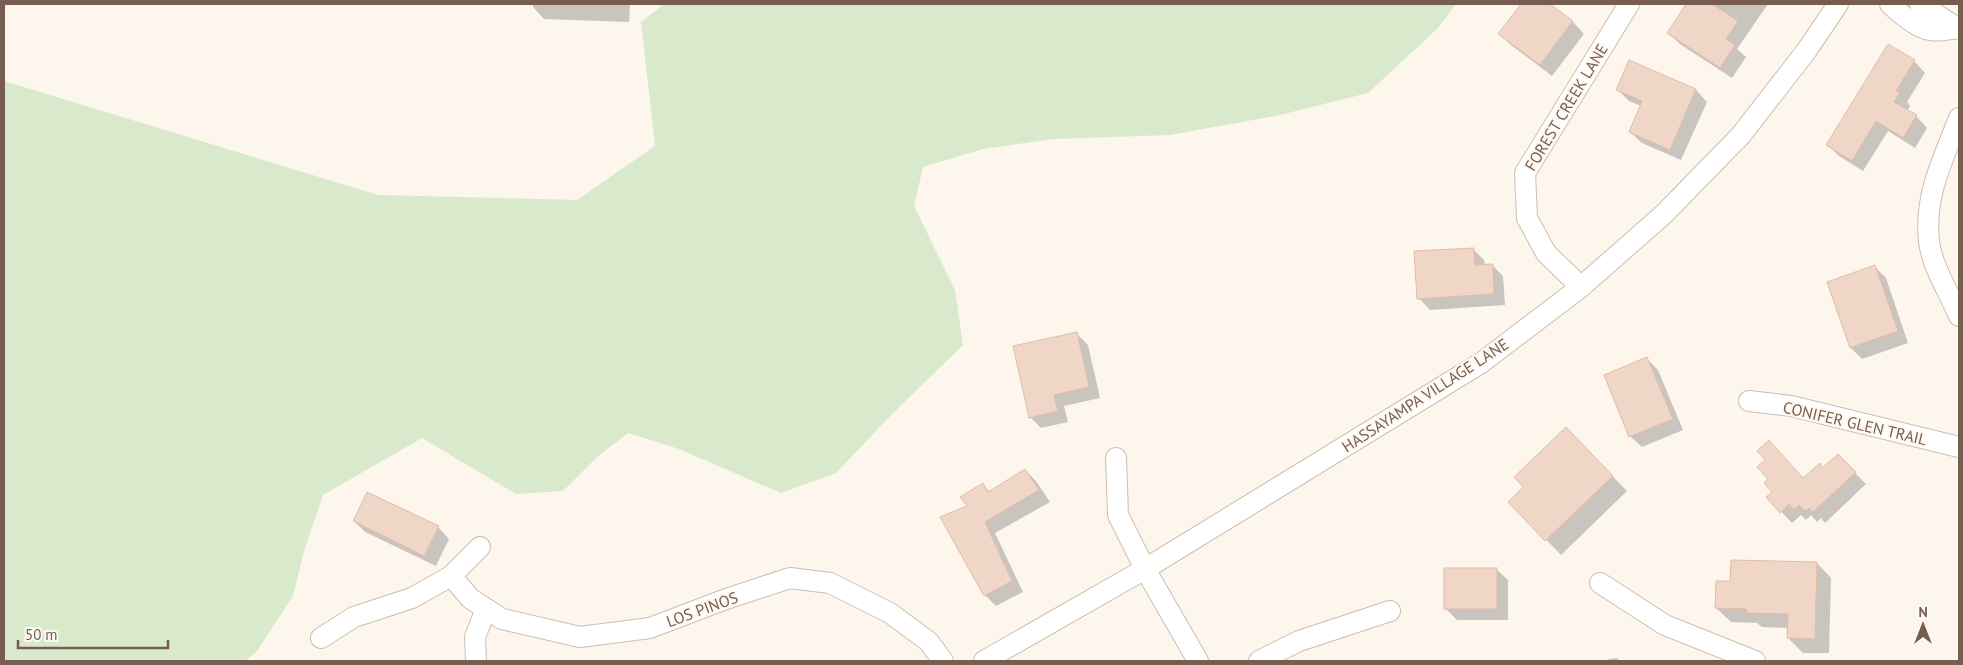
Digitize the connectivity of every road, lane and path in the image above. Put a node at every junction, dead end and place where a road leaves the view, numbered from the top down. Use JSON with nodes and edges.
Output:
{"nodes":[{"id":1,"x":1629,"y":4,"type":"edge"},
{"id":2,"x":1838,"y":4,"type":"edge"},
{"id":3,"x":1890,"y":4,"type":"edge"},
{"id":4,"x":1920,"y":4,"type":"edge"},
{"id":5,"x":1954,"y":20,"type":"edge"},
{"id":6,"x":1959,"y":118,"type":"edge"},
{"id":7,"x":1581,"y":288,"type":"junction"},
{"id":8,"x":1959,"y":316,"type":"edge"},
{"id":9,"x":1749,"y":401,"type":"dead end"},
{"id":10,"x":1959,"y":447,"type":"edge"},
{"id":11,"x":1116,"y":458,"type":"dead end"},
{"id":12,"x":480,"y":547,"type":"dead end"},
{"id":13,"x":1145,"y":568,"type":"junction"},
{"id":14,"x":451,"y":576,"type":"junction"},
{"id":15,"x":1600,"y":582,"type":"dead end"},
{"id":16,"x":486,"y":609,"type":"junction"},
{"id":17,"x":1390,"y":610,"type":"dead end"},
{"id":18,"x":321,"y":638,"type":"dead end"},
{"id":19,"x":476,"y":661,"type":"edge"},
{"id":20,"x":943,"y":661,"type":"edge"},
{"id":21,"x":984,"y":661,"type":"edge"},
{"id":22,"x":1198,"y":661,"type":"edge"},
{"id":23,"x":1259,"y":661,"type":"edge"},
{"id":24,"x":1755,"y":661,"type":"edge"}],
"edges":[{"from":1,"to":7,"type":"street","name":"FOREST CREEK LANE"},
{"from":2,"to":7,"type":"street","name":"HASSAYAMPA VILLAGE LANE"},
{"from":3,"to":5,"type":"street"},
{"from":4,"to":5,"type":"street"},
{"from":6,"to":8,"type":"street"},
{"from":7,"to":13,"type":"street","name":"HASSAYAMPA VILLAGE LANE"},
{"from":9,"to":10,"type":"street","name":"CONIFER GLEN TRAIL"},
{"from":11,"to":13,"type":"street"},
{"from":12,"to":14,"type":"street"},
{"from":13,"to":21,"type":"street","name":"HASSAYAMPA VILLAGE LANE"},
{"from":13,"to":22,"type":"street"},
{"from":14,"to":16,"type":"street","name":"LOS PINOS"},
{"from":14,"to":18,"type":"street"},
{"from":15,"to":24,"type":"street"},
{"from":16,"to":19,"type":"street"},
{"from":16,"to":20,"type":"street","name":"LOS PINOS"},
{"from":17,"to":23,"type":"street"}]}
